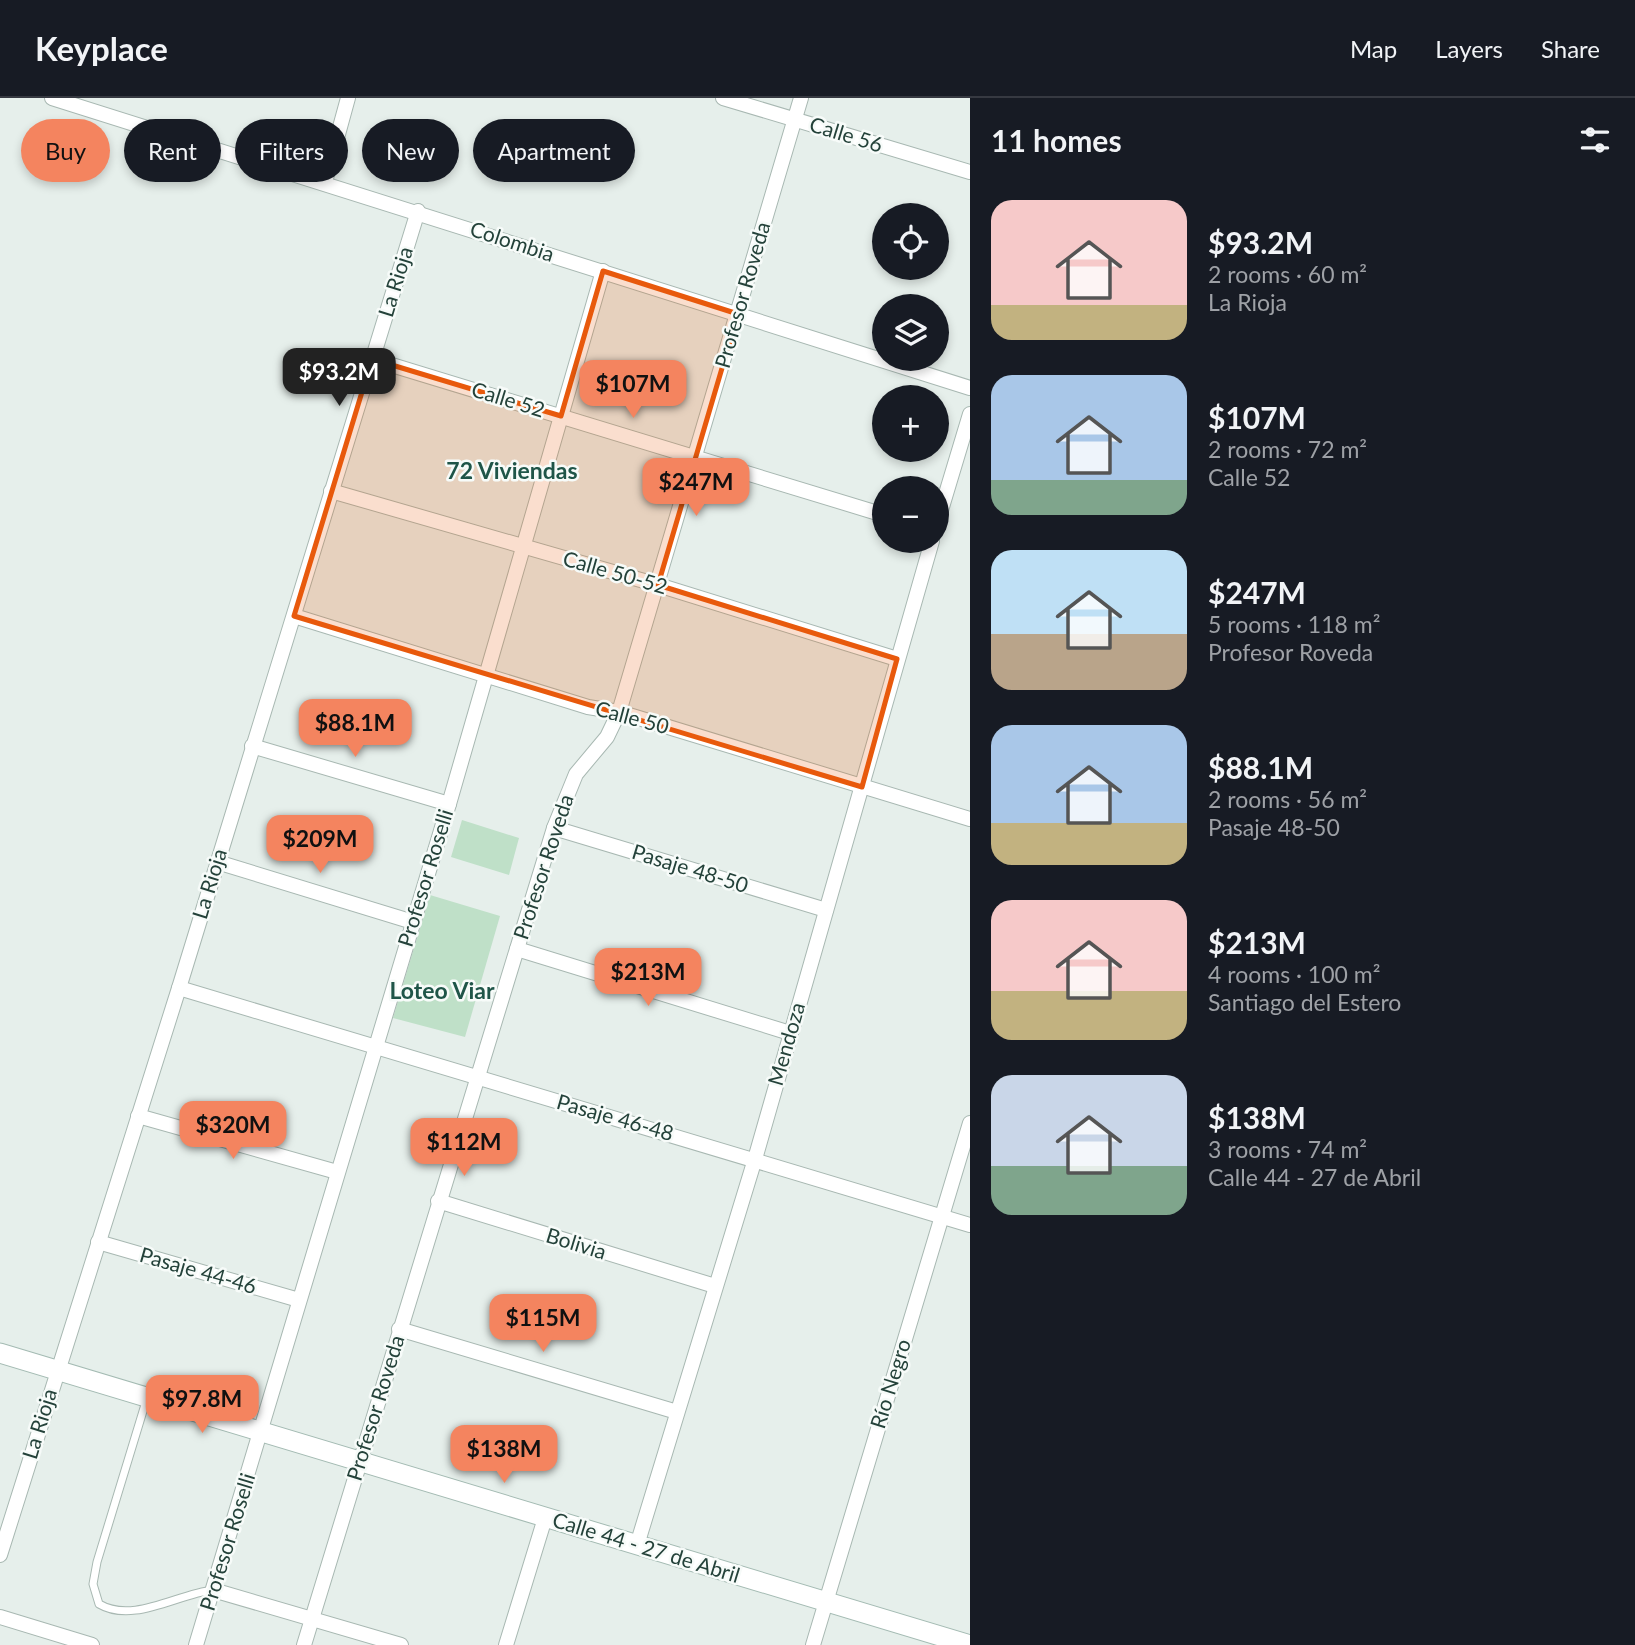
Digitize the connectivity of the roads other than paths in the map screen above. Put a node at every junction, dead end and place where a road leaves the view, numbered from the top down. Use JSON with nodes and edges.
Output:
{"nodes":[{"id":1,"x":52,"y":98,"type":"edge"},
{"id":2,"x":348,"y":98,"type":"edge"},
{"id":3,"x":723,"y":98,"type":"edge"},
{"id":4,"x":801,"y":98,"type":"edge"},
{"id":5,"x":342,"y":119,"type":"edge"},
{"id":6,"x":795,"y":120,"type":"junction"},
{"id":7,"x":235,"y":154,"type":"edge"},
{"id":8,"x":970,"y":172,"type":"edge"},
{"id":9,"x":325,"y":182,"type":"edge"},
{"id":10,"x":418,"y":211,"type":"junction"},
{"id":11,"x":603,"y":271,"type":"junction"},
{"id":12,"x":738,"y":314,"type":"junction"},
{"id":13,"x":373,"y":359,"type":"junction"},
{"id":14,"x":970,"y":388,"type":"edge"},
{"id":15,"x":970,"y":414,"type":"edge"},
{"id":16,"x":561,"y":416,"type":"junction"},
{"id":17,"x":695,"y":458,"type":"junction"},
{"id":18,"x":949,"y":484,"type":"edge"},
{"id":19,"x":331,"y":491,"type":"junction"},
{"id":20,"x":872,"y":511,"type":"edge"},
{"id":21,"x":522,"y":547,"type":"junction"},
{"id":22,"x":928,"y":553,"type":"edge"},
{"id":23,"x":658,"y":585,"type":"junction"},
{"id":24,"x":294,"y":616,"type":"junction"},
{"id":25,"x":897,"y":659,"type":"junction"},
{"id":26,"x":486,"y":676,"type":"junction"},
{"id":27,"x":619,"y":712,"type":"junction"},
{"id":28,"x":252,"y":746,"type":"junction"},
{"id":29,"x":862,"y":787,"type":"junction"},
{"id":30,"x":449,"y":804,"type":"junction"},
{"id":31,"x":970,"y":819,"type":"edge"},
{"id":32,"x":554,"y":828,"type":"junction"},
{"id":33,"x":217,"y":862,"type":"junction"},
{"id":34,"x":825,"y":910,"type":"junction"},
{"id":35,"x":413,"y":922,"type":"junction"},
{"id":36,"x":517,"y":949,"type":"junction"},
{"id":37,"x":179,"y":988,"type":"junction"},
{"id":38,"x":790,"y":1033,"type":"junction"},
{"id":39,"x":375,"y":1048,"type":"junction"},
{"id":40,"x":476,"y":1076,"type":"junction"},
{"id":41,"x":138,"y":1116,"type":"junction"},
{"id":42,"x":970,"y":1123,"type":"edge"},
{"id":43,"x":755,"y":1159,"type":"junction"},
{"id":44,"x":337,"y":1172,"type":"junction"},
{"id":45,"x":438,"y":1201,"type":"junction"},
{"id":46,"x":942,"y":1216,"type":"junction"},
{"id":47,"x":970,"y":1225,"type":"edge"},
{"id":48,"x":97,"y":1242,"type":"junction"},
{"id":49,"x":715,"y":1286,"type":"junction"},
{"id":50,"x":299,"y":1300,"type":"junction"},
{"id":51,"x":399,"y":1329,"type":"junction"},
{"id":52,"x":0,"y":1353,"type":"edge"},
{"id":53,"x":57,"y":1369,"type":"junction"},
{"id":54,"x":148,"y":1398,"type":"junction"},
{"id":55,"x":677,"y":1412,"type":"junction"},
{"id":56,"x":260,"y":1432,"type":"junction"},
{"id":57,"x":359,"y":1462,"type":"junction"},
{"id":58,"x":545,"y":1518,"type":"junction"},
{"id":59,"x":637,"y":1545,"type":"junction"},
{"id":60,"x":0,"y":1555,"type":"edge"},
{"id":61,"x":214,"y":1590,"type":"junction"},
{"id":62,"x":826,"y":1602,"type":"junction"},
{"id":63,"x":0,"y":1617,"type":"edge"},
{"id":64,"x":312,"y":1619,"type":"junction"},
{"id":65,"x":92,"y":1645,"type":"edge"},
{"id":66,"x":196,"y":1645,"type":"edge"},
{"id":67,"x":304,"y":1645,"type":"edge"},
{"id":68,"x":401,"y":1645,"type":"edge"},
{"id":69,"x":506,"y":1645,"type":"edge"},
{"id":70,"x":813,"y":1645,"type":"edge"},
{"id":71,"x":970,"y":1645,"type":"edge"}],
"edges":[{"from":1,"to":7,"type":"street","name":"Colombia"},
{"from":2,"to":5,"type":"street"},
{"from":3,"to":6,"type":"street","name":"Calle 56"},
{"from":4,"to":6,"type":"street","name":"Profesor Roveda"},
{"from":6,"to":8,"type":"street","name":"Calle 56"},
{"from":6,"to":12,"type":"street","name":"Profesor Roveda"},
{"from":9,"to":10,"type":"street","name":"Colombia"},
{"from":10,"to":11,"type":"street","name":"Colombia"},
{"from":10,"to":13,"type":"street","name":"La Rioja"},
{"from":11,"to":12,"type":"street","name":"Colombia"},
{"from":11,"to":16,"type":"street","name":"Profesor Roselli"},
{"from":12,"to":14,"type":"street","name":"Colombia"},
{"from":12,"to":17,"type":"street","name":"Profesor Roveda"},
{"from":13,"to":16,"type":"street","name":"Calle 52"},
{"from":13,"to":19,"type":"street","name":"La Rioja"},
{"from":15,"to":18,"type":"street"},
{"from":16,"to":17,"type":"street","name":"Calle 52"},
{"from":16,"to":21,"type":"street","name":"Profesor Roselli"},
{"from":17,"to":20,"type":"street","name":"Calle 52"},
{"from":17,"to":23,"type":"street","name":"Profesor Roveda"},
{"from":19,"to":21,"type":"street","name":"Calle 50-52"},
{"from":19,"to":24,"type":"street","name":"La Rioja"},
{"from":21,"to":23,"type":"street","name":"Calle 50-52"},
{"from":21,"to":26,"type":"street","name":"Profesor Roselli"},
{"from":22,"to":25,"type":"street","name":"Mendoza"},
{"from":23,"to":25,"type":"street","name":"Calle 50-52"},
{"from":23,"to":27,"type":"street","name":"Profesor Roveda"},
{"from":24,"to":26,"type":"street","name":"Calle 50"},
{"from":24,"to":28,"type":"street","name":"La Rioja"},
{"from":25,"to":29,"type":"street","name":"Mendoza"},
{"from":26,"to":27,"type":"street","name":"Calle 50"},
{"from":26,"to":30,"type":"street","name":"Profesor Roselli"},
{"from":27,"to":29,"type":"street","name":"Calle 50"},
{"from":27,"to":32,"type":"street","name":"Profesor Roveda"},
{"from":28,"to":30,"type":"street"},
{"from":28,"to":33,"type":"street","name":"La Rioja"},
{"from":29,"to":31,"type":"street","name":"Calle 50"},
{"from":29,"to":34,"type":"street","name":"Mendoza"},
{"from":30,"to":35,"type":"street","name":"Profesor Roselli"},
{"from":32,"to":34,"type":"street","name":"Pasaje 48-50"},
{"from":32,"to":36,"type":"street","name":"Profesor Roveda"},
{"from":33,"to":35,"type":"street"},
{"from":33,"to":37,"type":"street","name":"La Rioja"},
{"from":34,"to":38,"type":"street","name":"Mendoza"},
{"from":35,"to":39,"type":"street","name":"Profesor Roselli"},
{"from":36,"to":38,"type":"street"},
{"from":36,"to":40,"type":"street","name":"Profesor Roveda"},
{"from":37,"to":39,"type":"street","name":"Pasaje 46-48"},
{"from":37,"to":41,"type":"street","name":"La Rioja"},
{"from":38,"to":43,"type":"street","name":"Mendoza"},
{"from":39,"to":40,"type":"street","name":"Pasaje 46-48"},
{"from":39,"to":44,"type":"street","name":"Profesor Roselli"},
{"from":40,"to":43,"type":"street","name":"Pasaje 46-48"},
{"from":40,"to":45,"type":"street","name":"Profesor Roveda"},
{"from":41,"to":44,"type":"street"},
{"from":41,"to":48,"type":"street","name":"La Rioja"},
{"from":42,"to":46,"type":"street","name":"Río Negro"},
{"from":43,"to":46,"type":"street","name":"Pasaje 46-48"},
{"from":43,"to":49,"type":"street","name":"Mendoza"},
{"from":44,"to":50,"type":"street","name":"Profesor Roselli"},
{"from":45,"to":49,"type":"street","name":"Bolivia"},
{"from":45,"to":51,"type":"street","name":"Profesor Roveda"},
{"from":46,"to":47,"type":"street","name":"Pasaje 46-48"},
{"from":46,"to":62,"type":"street","name":"Río Negro"},
{"from":48,"to":50,"type":"street","name":"Pasaje 44-46"},
{"from":48,"to":53,"type":"street","name":"La Rioja"},
{"from":49,"to":55,"type":"street","name":"Mendoza"},
{"from":50,"to":56,"type":"street","name":"Profesor Roselli"},
{"from":51,"to":55,"type":"street"},
{"from":51,"to":57,"type":"street","name":"Profesor Roveda"},
{"from":52,"to":53,"type":"street","name":"Calle 44 - 27 de Abril"},
{"from":53,"to":54,"type":"street","name":"Calle 44 - 27 de Abril"},
{"from":53,"to":60,"type":"street","name":"La Rioja"},
{"from":54,"to":56,"type":"street","name":"Calle 44 - 27 de Abril"},
{"from":54,"to":61,"type":"lane"},
{"from":55,"to":59,"type":"street","name":"Mendoza"},
{"from":56,"to":57,"type":"street","name":"Calle 44 - 27 de Abril"},
{"from":56,"to":61,"type":"street","name":"Profesor Roselli"},
{"from":57,"to":58,"type":"street","name":"Calle 44 - 27 de Abril"},
{"from":57,"to":64,"type":"street","name":"Profesor Roveda"},
{"from":58,"to":59,"type":"street","name":"Calle 44 - 27 de Abril"},
{"from":58,"to":69,"type":"street"},
{"from":59,"to":62,"type":"street","name":"Calle 44 - 27 de Abril"},
{"from":61,"to":64,"type":"street"},
{"from":61,"to":66,"type":"street","name":"Profesor Roselli"},
{"from":62,"to":70,"type":"street","name":"Río Negro"},
{"from":62,"to":71,"type":"street","name":"Calle 44 - 27 de Abril"},
{"from":63,"to":65,"type":"street"},
{"from":64,"to":67,"type":"street","name":"Profesor Roveda"},
{"from":64,"to":68,"type":"street"}]}
